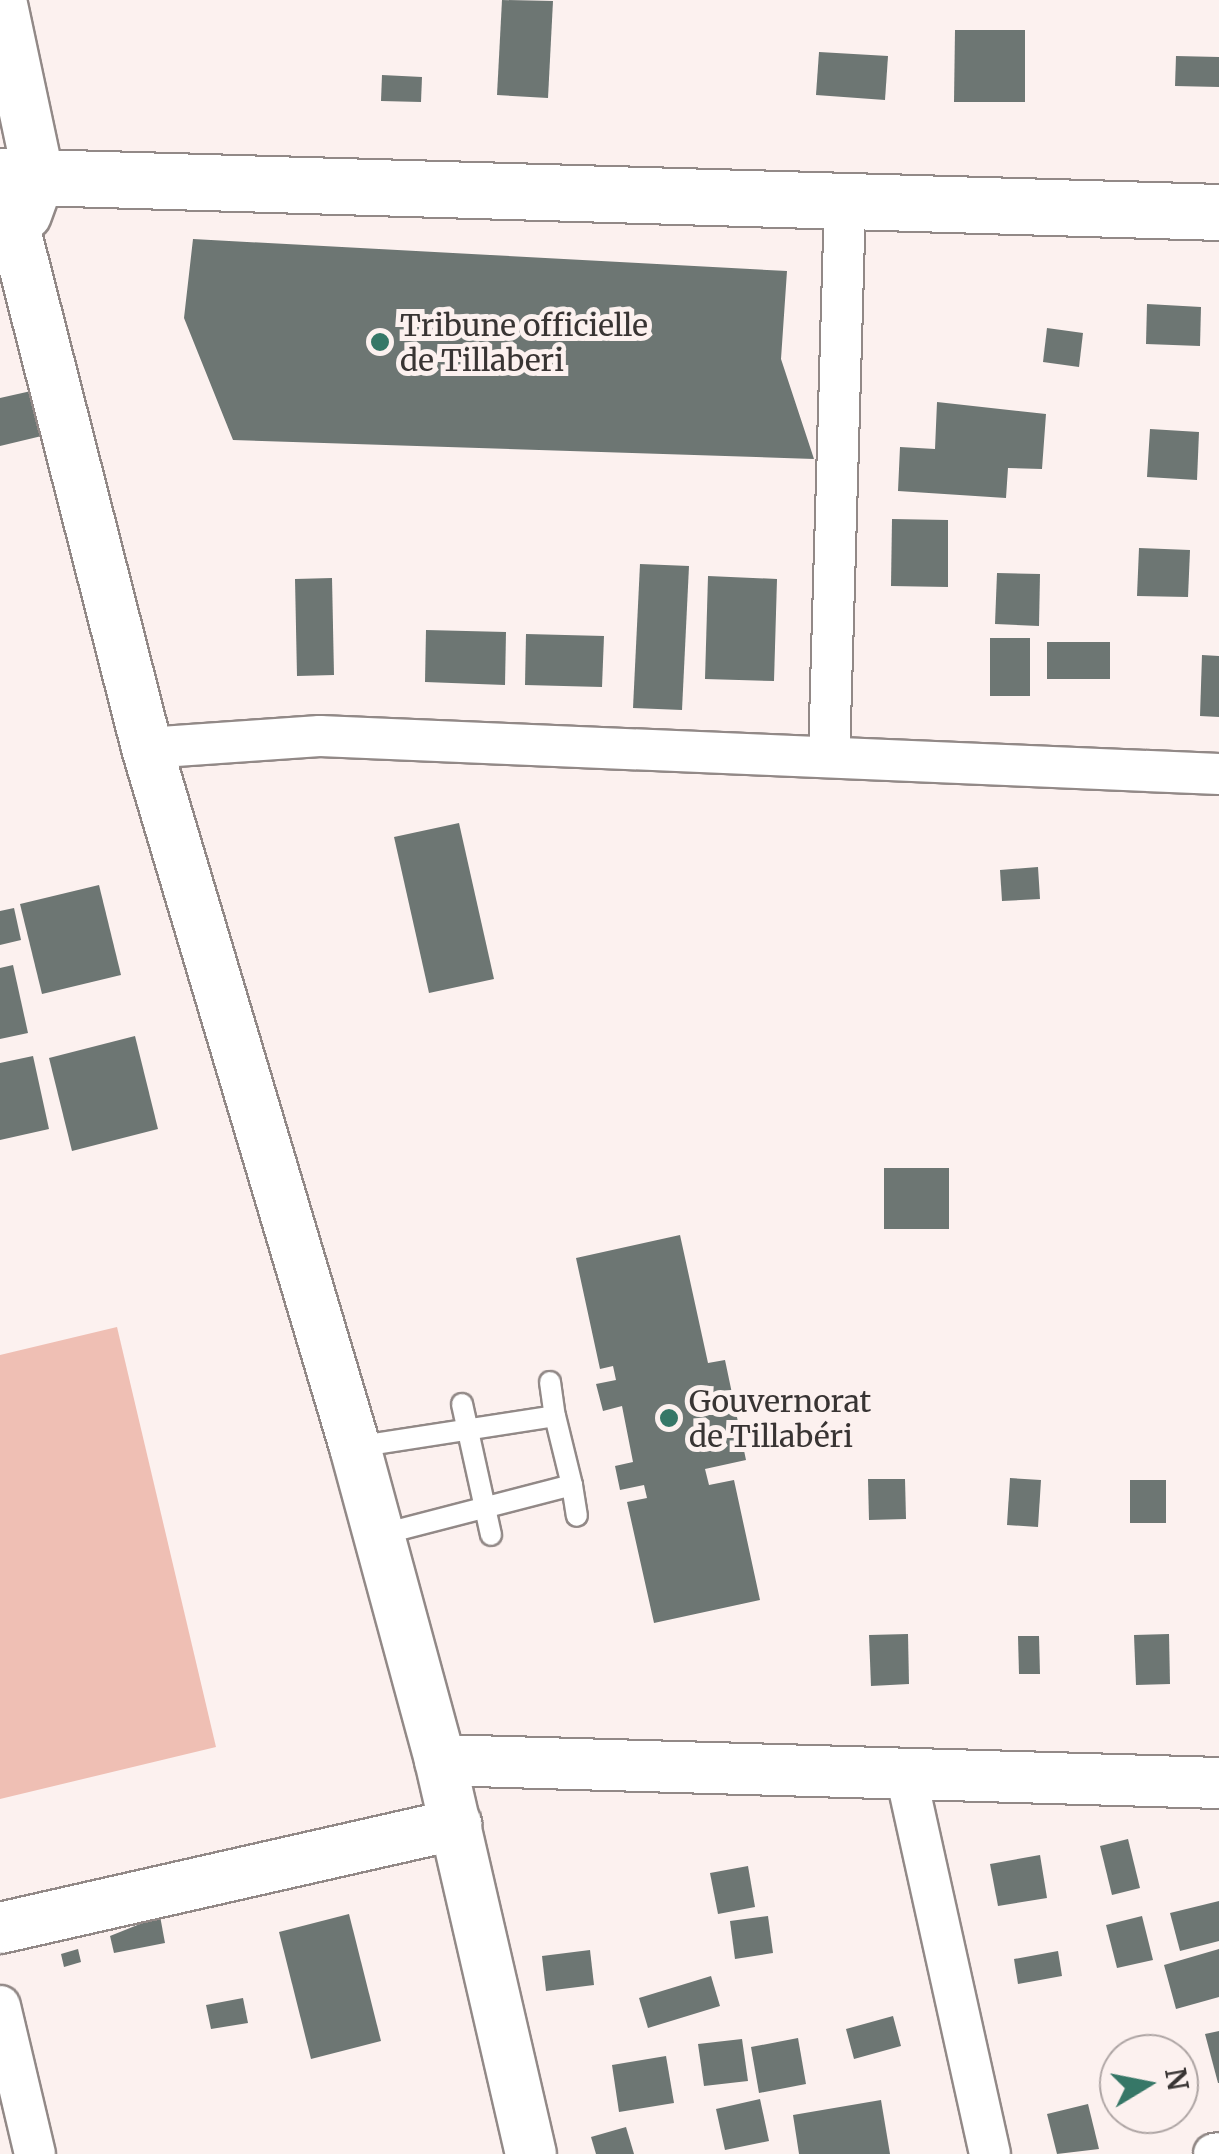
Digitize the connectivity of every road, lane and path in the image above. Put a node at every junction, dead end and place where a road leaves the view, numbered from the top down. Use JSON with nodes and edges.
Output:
{"nodes":[{"id":1,"x":1,"y":0,"type":"edge"},
{"id":2,"x":14,"y":201,"type":"edge"},
{"id":3,"x":845,"y":203,"type":"junction"},
{"id":4,"x":1219,"y":212,"type":"edge"},
{"id":5,"x":147,"y":748,"type":"junction"},
{"id":6,"x":829,"y":758,"type":"junction"},
{"id":7,"x":1219,"y":774,"type":"edge"},
{"id":8,"x":550,"y":1382,"type":"dead end"},
{"id":9,"x":462,"y":1404,"type":"dead end"},
{"id":10,"x":555,"y":1416,"type":"junction"},
{"id":11,"x":467,"y":1429,"type":"junction"},
{"id":12,"x":355,"y":1447,"type":"junction"},
{"id":13,"x":572,"y":1485,"type":"junction"},
{"id":14,"x":484,"y":1507,"type":"junction"},
{"id":15,"x":577,"y":1516,"type":"dead end"},
{"id":16,"x":376,"y":1536,"type":"junction"},
{"id":17,"x":491,"y":1536,"type":"dead end"},
{"id":18,"x":440,"y":1760,"type":"junction"},
{"id":19,"x":906,"y":1775,"type":"junction"},
{"id":20,"x":1219,"y":1784,"type":"edge"},
{"id":21,"x":456,"y":1824,"type":"junction"},
{"id":22,"x":0,"y":1928,"type":"edge"},
{"id":23,"x":0,"y":2006,"type":"edge"},
{"id":24,"x":35,"y":2154,"type":"edge"},
{"id":25,"x":531,"y":2154,"type":"edge"},
{"id":26,"x":990,"y":2154,"type":"edge"}],
"edges":[{"from":1,"to":2,"type":"street"},
{"from":2,"to":3,"type":"main road"},
{"from":2,"to":5,"type":"street"},
{"from":3,"to":4,"type":"main road"},
{"from":3,"to":6,"type":"street"},
{"from":5,"to":6,"type":"street"},
{"from":5,"to":12,"type":"street"},
{"from":6,"to":7,"type":"street"},
{"from":8,"to":10,"type":"lane"},
{"from":9,"to":11,"type":"lane"},
{"from":10,"to":11,"type":"lane"},
{"from":10,"to":13,"type":"lane"},
{"from":11,"to":12,"type":"lane"},
{"from":11,"to":14,"type":"lane"},
{"from":12,"to":16,"type":"street"},
{"from":13,"to":14,"type":"lane"},
{"from":13,"to":15,"type":"lane"},
{"from":14,"to":16,"type":"lane"},
{"from":14,"to":17,"type":"lane"},
{"from":16,"to":18,"type":"street"},
{"from":18,"to":19,"type":"street"},
{"from":18,"to":21,"type":"street"},
{"from":19,"to":20,"type":"street"},
{"from":19,"to":26,"type":"street"},
{"from":21,"to":22,"type":"street"},
{"from":21,"to":25,"type":"street"},
{"from":23,"to":24,"type":"street"}]}
